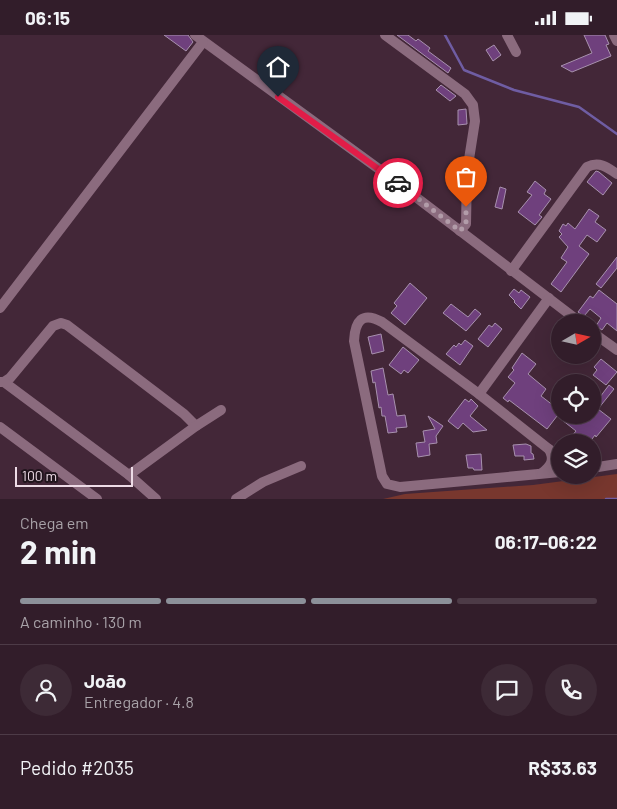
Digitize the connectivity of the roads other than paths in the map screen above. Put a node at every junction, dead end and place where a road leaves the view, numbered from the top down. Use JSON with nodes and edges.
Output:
{"nodes":[{"id":1,"x":195,"y":35,"type":"edge"},
{"id":2,"x":385,"y":35,"type":"edge"},
{"id":3,"x":507,"y":35,"type":"edge"},
{"id":4,"x":614,"y":35,"type":"edge"},
{"id":5,"x":617,"y":41,"type":"edge"},
{"id":6,"x":204,"y":42,"type":"junction"},
{"id":7,"x":516,"y":52,"type":"dead end"},
{"id":8,"x":617,"y":174,"type":"edge"},
{"id":9,"x":460,"y":231,"type":"junction"},
{"id":10,"x":512,"y":271,"type":"junction"},
{"id":11,"x":549,"y":298,"type":"junction"},
{"id":12,"x":0,"y":308,"type":"edge"},
{"id":13,"x":569,"y":314,"type":"edge"},
{"id":14,"x":601,"y":338,"type":"edge"},
{"id":15,"x":617,"y":350,"type":"edge"},
{"id":16,"x":2,"y":382,"type":"edge"},
{"id":17,"x":479,"y":394,"type":"junction"},
{"id":18,"x":221,"y":410,"type":"dead end"},
{"id":19,"x":196,"y":425,"type":"junction"},
{"id":20,"x":0,"y":427,"type":"edge"},
{"id":21,"x":549,"y":449,"type":"joint"},
{"id":22,"x":617,"y":464,"type":"edge"},
{"id":23,"x":301,"y":466,"type":"dead end"},
{"id":24,"x":601,"y":467,"type":"edge"},
{"id":25,"x":551,"y":472,"type":"edge"},
{"id":26,"x":542,"y":473,"type":"junction"},
{"id":27,"x":129,"y":475,"type":"junction"},
{"id":28,"x":97,"y":499,"type":"edge"},
{"id":29,"x":156,"y":499,"type":"edge"},
{"id":30,"x":236,"y":499,"type":"edge"}],
"edges":[{"from":1,"to":6,"type":"street"},
{"from":2,"to":9,"type":"street"},
{"from":3,"to":7,"type":"street"},
{"from":4,"to":5,"type":"street"},
{"from":6,"to":9,"type":"street"},
{"from":6,"to":12,"type":"street"},
{"from":8,"to":10,"type":"street"},
{"from":9,"to":10,"type":"street"},
{"from":10,"to":11,"type":"street"},
{"from":11,"to":13,"type":"street"},
{"from":11,"to":17,"type":"street"},
{"from":14,"to":15,"type":"street"},
{"from":16,"to":19,"type":"street"},
{"from":16,"to":27,"type":"street"},
{"from":17,"to":21,"type":"street"},
{"from":17,"to":26,"type":"street"},
{"from":18,"to":19,"type":"street"},
{"from":19,"to":27,"type":"street"},
{"from":20,"to":28,"type":"street"},
{"from":21,"to":26,"type":"street"},
{"from":22,"to":24,"type":"street"},
{"from":23,"to":30,"type":"street"},
{"from":25,"to":26,"type":"street"},
{"from":27,"to":29,"type":"street"}]}
